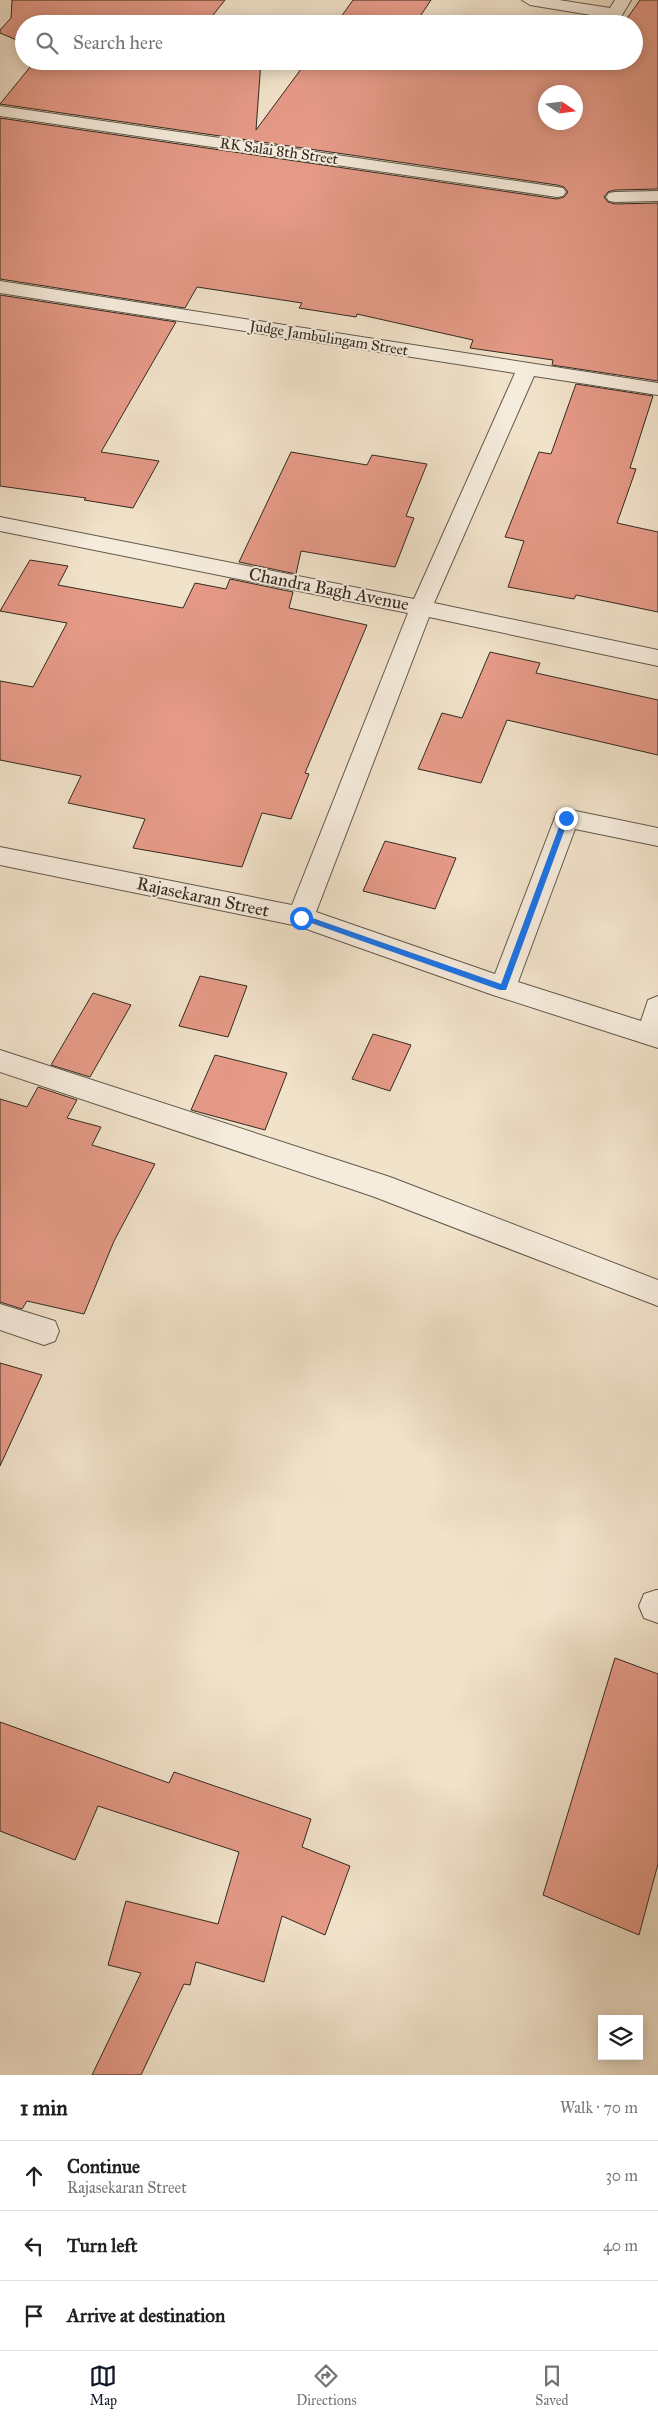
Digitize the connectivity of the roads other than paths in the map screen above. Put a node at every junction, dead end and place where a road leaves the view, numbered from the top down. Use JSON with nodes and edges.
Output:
{"nodes":[{"id":1,"x":530,"y":0,"type":"edge"},
{"id":2,"x":619,"y":7,"type":"edge"},
{"id":3,"x":0,"y":111,"type":"edge"},
{"id":4,"x":557,"y":192,"type":"dead end"},
{"id":5,"x":658,"y":196,"type":"edge"},
{"id":6,"x":615,"y":197,"type":"dead end"},
{"id":7,"x":0,"y":287,"type":"edge"},
{"id":8,"x":527,"y":370,"type":"junction"},
{"id":9,"x":658,"y":389,"type":"edge"},
{"id":10,"x":0,"y":524,"type":"edge"},
{"id":11,"x":421,"y":608,"type":"junction"},
{"id":12,"x":658,"y":658,"type":"edge"},
{"id":13,"x":658,"y":837,"type":"edge"},
{"id":14,"x":0,"y":856,"type":"edge"},
{"id":15,"x":301,"y":918,"type":"junction"},
{"id":16,"x":503,"y":988,"type":"junction"},
{"id":17,"x":658,"y":1007,"type":"edge"},
{"id":18,"x":654,"y":1036,"type":"edge"},
{"id":19,"x":0,"y":1061,"type":"edge"},
{"id":20,"x":658,"y":1293,"type":"edge"},
{"id":21,"x":0,"y":1317,"type":"edge"},
{"id":22,"x":44,"y":1331,"type":"dead end"}],
"edges":[{"from":1,"to":2,"type":"street"},
{"from":3,"to":4,"type":"street","name":"RK Salai 8th Street"},
{"from":5,"to":6,"type":"street"},
{"from":7,"to":8,"type":"street","name":"Judge Jambulingam Street"},
{"from":8,"to":9,"type":"street","name":"Judge Jambulingam Street"},
{"from":8,"to":11,"type":"street"},
{"from":10,"to":11,"type":"street","name":"Chandra Bagh Avenue"},
{"from":11,"to":12,"type":"street","name":"Chandra Bagh Avenue"},
{"from":11,"to":15,"type":"street"},
{"from":13,"to":16,"type":"street"},
{"from":14,"to":15,"type":"street","name":"Rajasekaran Street"},
{"from":15,"to":16,"type":"street","name":"Rajasekaran Street"},
{"from":16,"to":18,"type":"street","name":"Rajasekaran Street"},
{"from":17,"to":18,"type":"street"},
{"from":19,"to":20,"type":"street"},
{"from":21,"to":22,"type":"street"}]}
